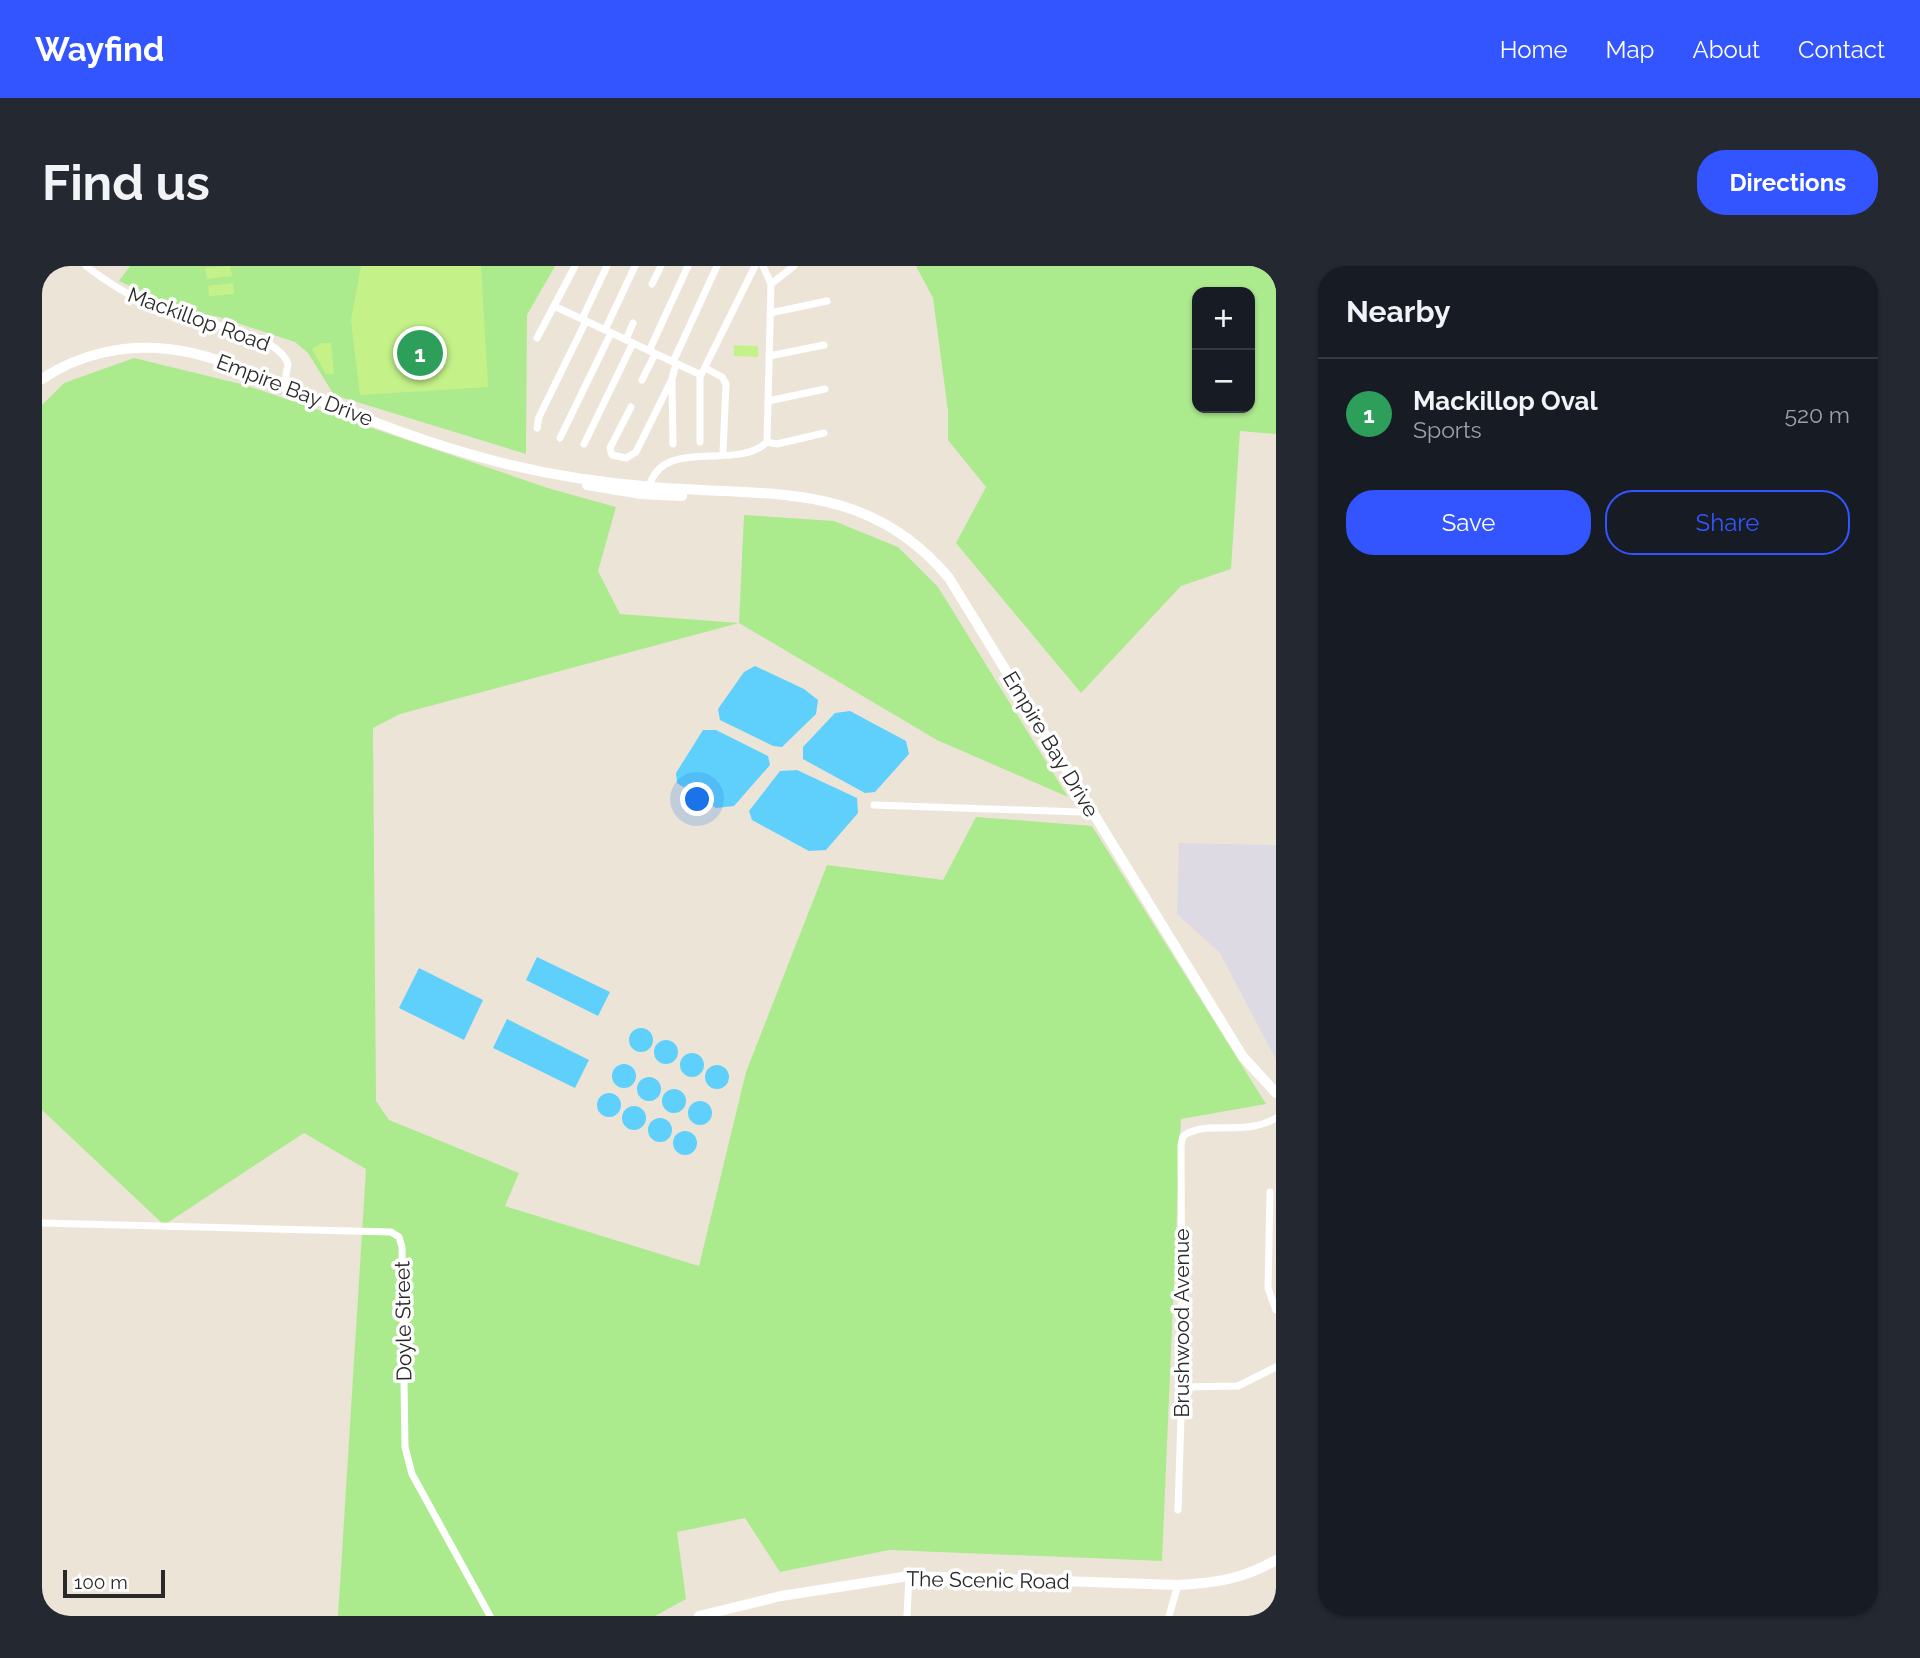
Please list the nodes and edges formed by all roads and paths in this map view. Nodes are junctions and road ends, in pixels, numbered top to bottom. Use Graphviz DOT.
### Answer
graph roads {
  1 [pos="86,266"];
  2 [pos="575,266"];
  3 [pos="607,266"];
  4 [pos="635,266"];
  5 [pos="661,266"];
  6 [pos="688,266"];
  7 [pos="717,266"];
  8 [pos="755,266"];
  9 [pos="763,266"];
  10 [pos="794,266"];
  11 [pos="652,284"];
  12 [pos="771,284"];
  13 [pos="827,301"];
  14 [pos="554,306"];
  15 [pos="770,313"];
  16 [pos="584,320"];
  17 [pos="634,323"];
  18 [pos="608,331"];
  19 [pos="537,338"];
  20 [pos="629,341"];
  21 [pos="824,345"];
  22 [pos="652,352"];
  23 [pos="769,356"];
  24 [pos="675,363"];
  25 [pos="707,369"];
  26 [pos="700,375"];
  27 [pos="42,379"];
  28 [pos="672,379"];
  29 [pos="642,380"];
  30 [pos="284,386"];
  31 [pos="825,388"];
  32 [pos="768,401"];
  33 [pos="631,407"];
  34 [pos="537,428"];
  35 [pos="824,433"];
  36 [pos="560,438"];
  37 [pos="700,442"];
  38 [pos="767,442"];
  39 [pos="584,444"];
  40 [pos="673,444"];
  41 [pos="723,453"];
  42 [pos="548,473"];
  43 [pos="649,487"];
  44 [pos="621,491"];
  45 [pos="754,493"];
  46 [pos="679,496"];
  47 [pos="874,805"];
  48 [pos="1089,807"];
  49 [pos="1276,1093"];
  50 [pos="1276,1118"];
  51 [pos="1270,1192"];
  52 [pos="42,1223"];
  53 [pos="1276,1310"];
  54 [pos="1276,1367"];
  55 [pos="1182,1387"];
  56 [pos="1178,1510"];
  57 [pos="1276,1560"];
  58 [pos="909,1576"];
  59 [pos="1178,1585"];
  60 [pos="490,1616"];
  61 [pos="699,1616"];
  62 [pos="907,1616"];
  63 [pos="1169,1616"];
  1 -- 30 [label="street, Mackillop Road"];
  2 -- 14 [label="street"];
  3 -- 16 [label="street"];
  4 -- 18 [label="street"];
  5 -- 11 [label="street"];
  6 -- 22 [label="street"];
  7 -- 24 [label="street"];
  8 -- 25 [label="street"];
  9 -- 12 [label="street"];
  10 -- 12 [label="street"];
  12 -- 15 [label="street"];
  13 -- 15 [label="street"];
  14 -- 16 [label="street"];
  14 -- 19 [label="street"];
  15 -- 23 [label="street"];
  16 -- 18 [label="street"];
  16 -- 34 [label="street"];
  17 -- 20 [label="street"];
  18 -- 20 [label="street"];
  18 -- 36 [label="street"];
  20 -- 22 [label="street"];
  20 -- 39 [label="street"];
  21 -- 23 [label="street"];
  22 -- 24 [label="street"];
  22 -- 29 [label="street"];
  23 -- 32 [label="street"];
  24 -- 26 [label="street"];
  24 -- 28 [label="street"];
  25 -- 26 [label="street"];
  25 -- 41 [label="street"];
  26 -- 37 [label="street"];
  27 -- 30 [label="main road, Empire Bay Drive"];
  28 -- 33 [label="street"];
  28 -- 40 [label="street"];
  30 -- 42 [label="main road, Empire Bay Drive"];
  31 -- 32 [label="street"];
  32 -- 38 [label="street"];
  35 -- 38 [label="street"];
  38 -- 41 [label="street"];
  41 -- 43 [label="street"];
  42 -- 43 [label="main road, Empire Bay Drive"];
  42 -- 44 [label="main road, Empire Bay Drive"];
  43 -- 44 [label="main road"];
  43 -- 45 [label="main road, Empire Bay Drive"];
  43 -- 46 [label="main road"];
  44 -- 46 [label="main road, Empire Bay Drive"];
  45 -- 46 [label="main road, Empire Bay Drive"];
  45 -- 48 [label="main road, Empire Bay Drive"];
  47 -- 48 [label="street"];
  48 -- 49 [label="main road, Empire Bay Drive"];
  50 -- 55 [label="street, Brushwood Avenue"];
  51 -- 53 [label="street"];
  52 -- 60 [label="street, Doyle Street"];
  54 -- 55 [label="street"];
  55 -- 56 [label="street, Brushwood Avenue"];
  57 -- 59 [label="main road, The Scenic Road"];
  58 -- 59 [label="main road, The Scenic Road"];
  58 -- 61 [label="main road, The Scenic Road"];
  58 -- 62 [label="street"];
  59 -- 63 [label="street"];
}
